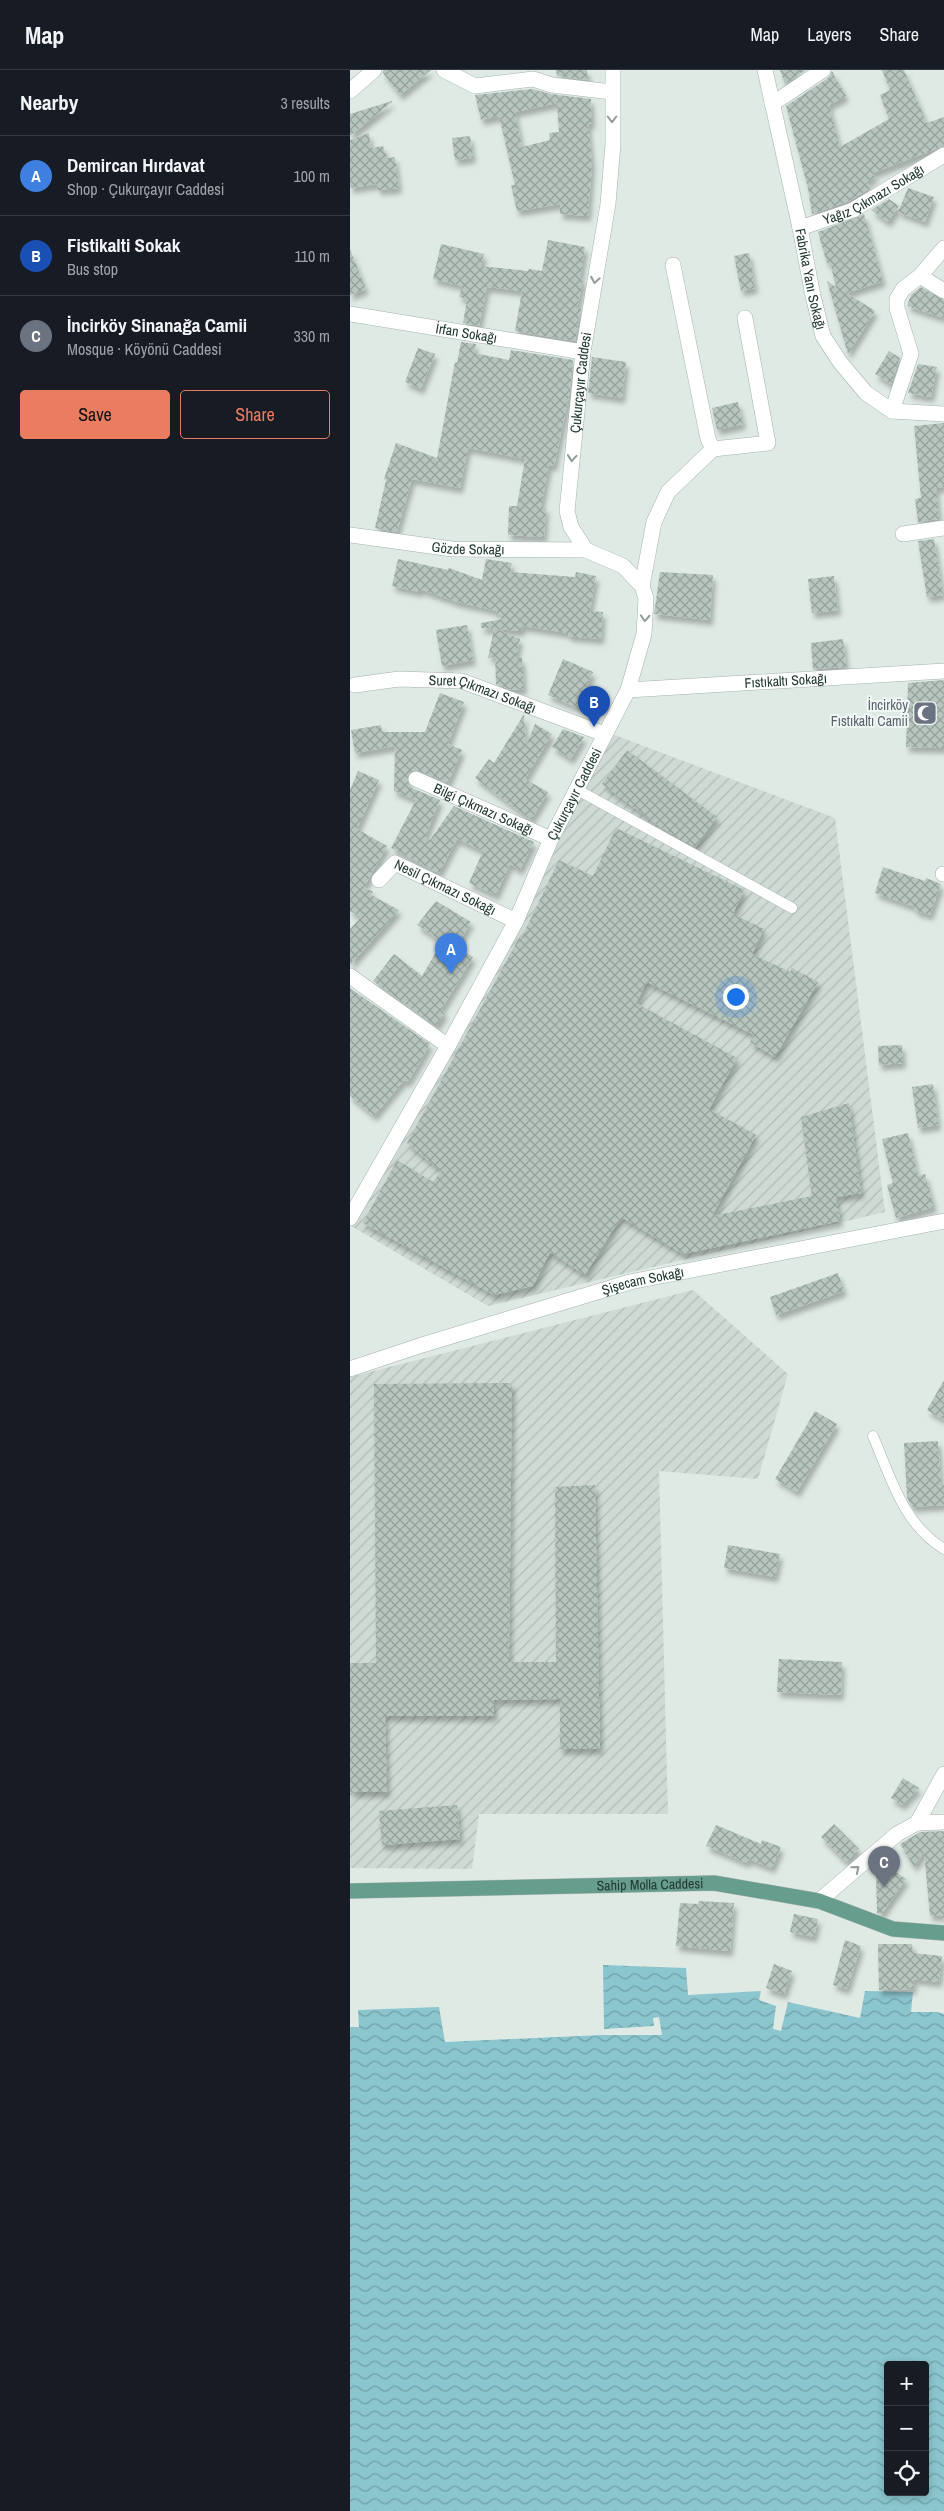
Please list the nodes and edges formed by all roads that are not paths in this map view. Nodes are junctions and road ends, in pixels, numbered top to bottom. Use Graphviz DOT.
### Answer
graph roads {
  1 [pos="374,70"];
  2 [pos="444,70"];
  3 [pos="613,70"];
  4 [pos="765,70"];
  5 [pos="823,70"];
  6 [pos="350,91"];
  7 [pos="612,92"];
  8 [pos="772,104"];
  9 [pos="944,155"];
  10 [pos="800,228"];
  11 [pos="944,248"];
  12 [pos="673,264"];
  13 [pos="920,276"];
  14 [pos="944,290"];
  15 [pos="350,314"];
  16 [pos="745,318"];
  17 [pos="583,352"];
  18 [pos="892,410"];
  19 [pos="944,414"];
  20 [pos="713,449"];
  21 [pos="944,528"];
  22 [pos="903,534"];
  23 [pos="350,535"];
  24 [pos="586,550"];
  25 [pos="642,586"];
  26 [pos="944,671"];
  27 [pos="355,685"];
  28 [pos="628,690"];
  29 [pos="604,734"];
  30 [pos="416,779"];
  31 [pos="576,789"];
  32 [pos="551,839"];
  33 [pos="379,880"];
  34 [pos="792,908"];
  35 [pos="516,921"];
  36 [pos="350,976"];
  37 [pos="448,1046"];
  38 [pos="352,1210"];
  39 [pos="944,1221"];
  40 [pos="350,1369"];
  41 [pos="873,1436"];
  42 [pos="944,1549"];
  43 [pos="944,1774"];
  44 [pos="944,1822"];
  45 [pos="917,1823"];
  46 [pos="350,1891"];
  47 [pos="819,1901"];
  48 [pos="944,1933"];
  1 -- 6 [label="street"];
  2 -- 7 [label="street"];
  3 -- 7 [label="street, Çukurçayır Caddesi"];
  4 -- 8 [label="street, Fabrika Yanı Sokağı"];
  5 -- 8 [label="street"];
  7 -- 17 [label="street, Çukurçayır Caddesi, one-way"];
  8 -- 10 [label="street, Fabrika Yanı Sokağı"];
  9 -- 10 [label="street, Yağız Çıkmazı Sokağı"];
  10 -- 18 [label="street, Fabrika Yanı Sokağı"];
  11 -- 13 [label="street"];
  12 -- 20 [label="street"];
  13 -- 14 [label="street"];
  13 -- 18 [label="street"];
  15 -- 17 [label="street, İrfan Sokağı"];
  16 -- 20 [label="street"];
  17 -- 24 [label="street, Çukurçayır Caddesi, one-way"];
  18 -- 19 [label="street, Fabrika Yanı Sokağı"];
  20 -- 25 [label="street, Çukurçayır Caddesi"];
  21 -- 22 [label="street"];
  23 -- 24 [label="street, Gözde Sokağı"];
  24 -- 25 [label="street"];
  25 -- 28 [label="street, Çukurçayır Caddesi, one-way"];
  26 -- 28 [label="street, Fıstıkaltı Sokağı"];
  27 -- 29 [label="street, Suret Çıkmazı Sokağı"];
  28 -- 29 [label="street, Çukurçayır Caddesi"];
  29 -- 31 [label="street, Çukurçayır Caddesi"];
  30 -- 32 [label="street, Bilgi Çıkmazı Sokağı"];
  31 -- 32 [label="street, Çukurçayır Caddesi"];
  31 -- 34 [label="lane"];
  32 -- 35 [label="street, Çukurçayır Caddesi"];
  33 -- 35 [label="street, Nesil Çıkmazı Sokağı"];
  35 -- 37 [label="street, Çukurçayır Caddesi"];
  36 -- 37 [label="street"];
  37 -- 38 [label="street, Çukurçayır Caddesi"];
  39 -- 40 [label="street, Şişecam Sokağı"];
  41 -- 42 [label="lane"];
  43 -- 45 [label="street"];
  44 -- 45 [label="street"];
  47 -- 45 [label="street, one-way"];
  46 -- 47 [label="main road, Sahip Molla Caddesi"];
  47 -- 48 [label="main road, Sahip Molla Caddesi"];
}
